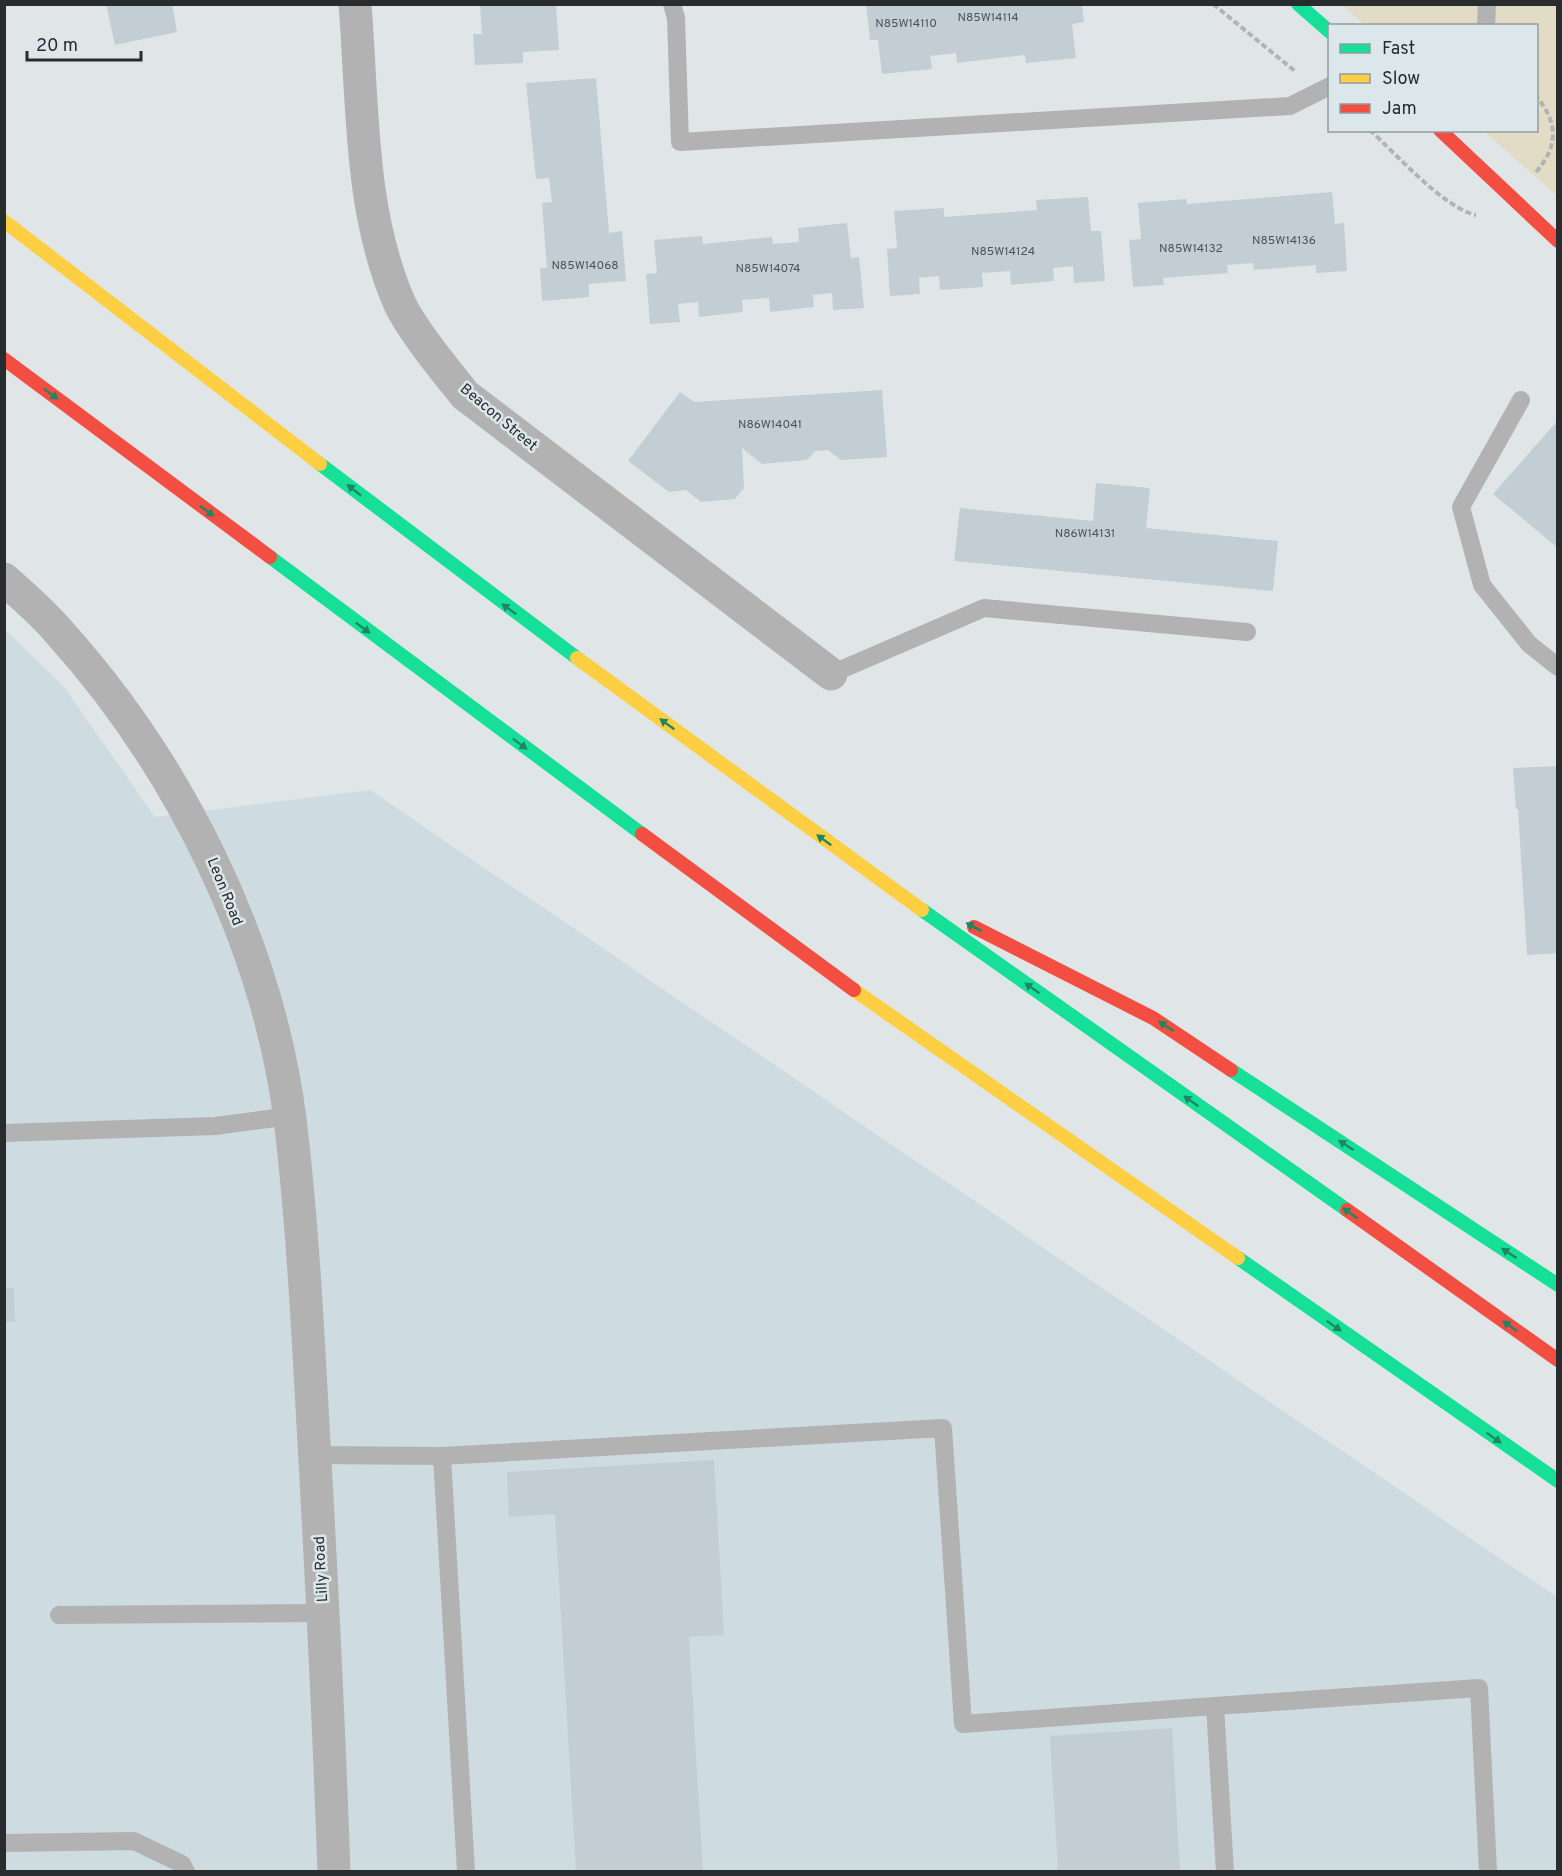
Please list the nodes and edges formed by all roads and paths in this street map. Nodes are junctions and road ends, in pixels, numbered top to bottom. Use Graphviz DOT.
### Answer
graph roads {
  1 [pos="355,4"];
  2 [pos="672,4"];
  3 [pos="1213,4"];
  4 [pos="1298,4"];
  5 [pos="1487,4"];
  6 [pos="1486,24"];
  7 [pos="1328,31"];
  8 [pos="1326,88"];
  9 [pos="1538,99"];
  10 [pos="1372,132"];
  11 [pos="1451,134"];
  12 [pos="1530,180"];
  13 [pos="1486,218"];
  14 [pos="4,221"];
  15 [pos="1557,241"];
  16 [pos="4,359"];
  17 [pos="1521,400"];
  18 [pos="4,579"];
  19 [pos="1246,632"];
  20 [pos="1557,667"];
  21 [pos="831,674"];
  22 [pos="871,874"];
  23 [pos="290,1116"];
  24 [pos="4,1133"];
  25 [pos="304,1267"];
  26 [pos="1557,1285"];
  27 [pos="1557,1359"];
  28 [pos="315,1455"];
  29 [pos="442,1456"];
  30 [pos="1557,1481"];
  31 [pos="324,1613"];
  32 [pos="59,1615"];
  33 [pos="1215,1706"];
  34 [pos="4,1843"];
  35 [pos="186,1872"];
  36 [pos="334,1872"];
  37 [pos="466,1872"];
  38 [pos="1226,1872"];
  39 [pos="1488,1872"];
  1 -- 21 [label="street, Beacon Street"];
  2 -- 8 [label="lane"];
  3 -- 8 [label="path"];
  4 -- 7 [label="main road"];
  5 -- 6 [label="lane"];
  9 -- 12 [label="path"];
  10 -- 13 [label="path"];
  11 -- 15 [label="main road"];
  22 -- 14 [label="main road, one-way"];
  16 -- 30 [label="main road, one-way"];
  17 -- 20 [label="lane"];
  18 -- 23 [label="street, Leon Road"];
  19 -- 21 [label="lane"];
  26 -- 22 [label="main road, one-way"];
  27 -- 22 [label="main road, one-way"];
  23 -- 24 [label="lane"];
  23 -- 25 [label="street, Leon Road"];
  25 -- 28 [label="street, Lilly Road"];
  28 -- 29 [label="lane"];
  28 -- 31 [label="street, Lilly Road"];
  29 -- 33 [label="lane"];
  29 -- 37 [label="lane"];
  31 -- 32 [label="lane"];
  31 -- 36 [label="street, Lilly Road"];
  33 -- 38 [label="lane"];
  33 -- 39 [label="lane"];
  34 -- 35 [label="lane"];
}
